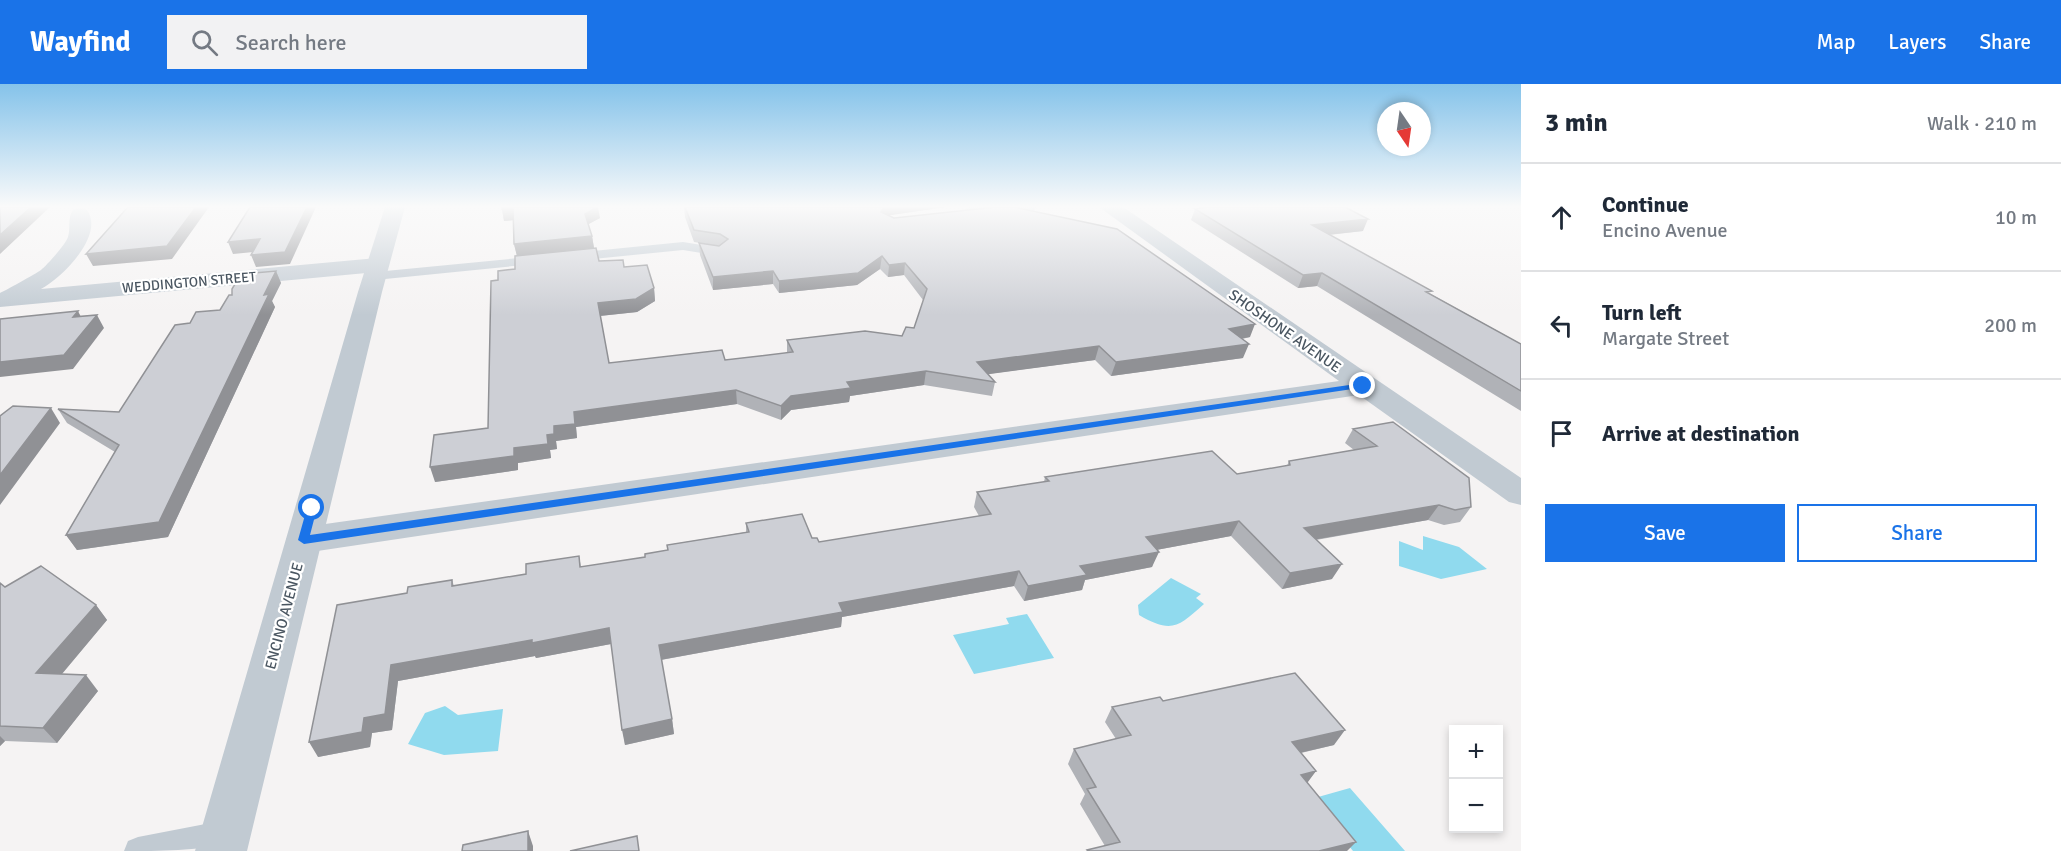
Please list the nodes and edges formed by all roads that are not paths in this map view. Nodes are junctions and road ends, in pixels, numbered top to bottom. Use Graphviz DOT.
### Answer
graph roads {
  1 [pos="76,243"];
  2 [pos="384,243"];
  3 [pos="1160,243"];
  4 [pos="720,252"];
  5 [pos="376,270"];
  6 [pos="47,286"];
  7 [pos="6,299"];
  8 [pos="1363,386"];
  9 [pos="1521,494"];
  10 [pos="304,540"];
  11 [pos="223,842"];
  12 [pos="138,851"];
  1 -- 6 [label="street"];
  2 -- 5 [label="street, ENCINO AVENUE"];
  3 -- 8 [label="street, SHOSHONE AVENUE"];
  4 -- 5 [label="lane, WEDDINGTON STREET"];
  5 -- 6 [label="street, WEDDINGTON STREET"];
  5 -- 10 [label="street, ENCINO AVENUE"];
  6 -- 7 [label="street"];
  8 -- 9 [label="street, SHOSHONE AVENUE"];
  8 -- 10 [label="street"];
  10 -- 11 [label="street, ENCINO AVENUE"];
  11 -- 12 [label="lane"];
}
